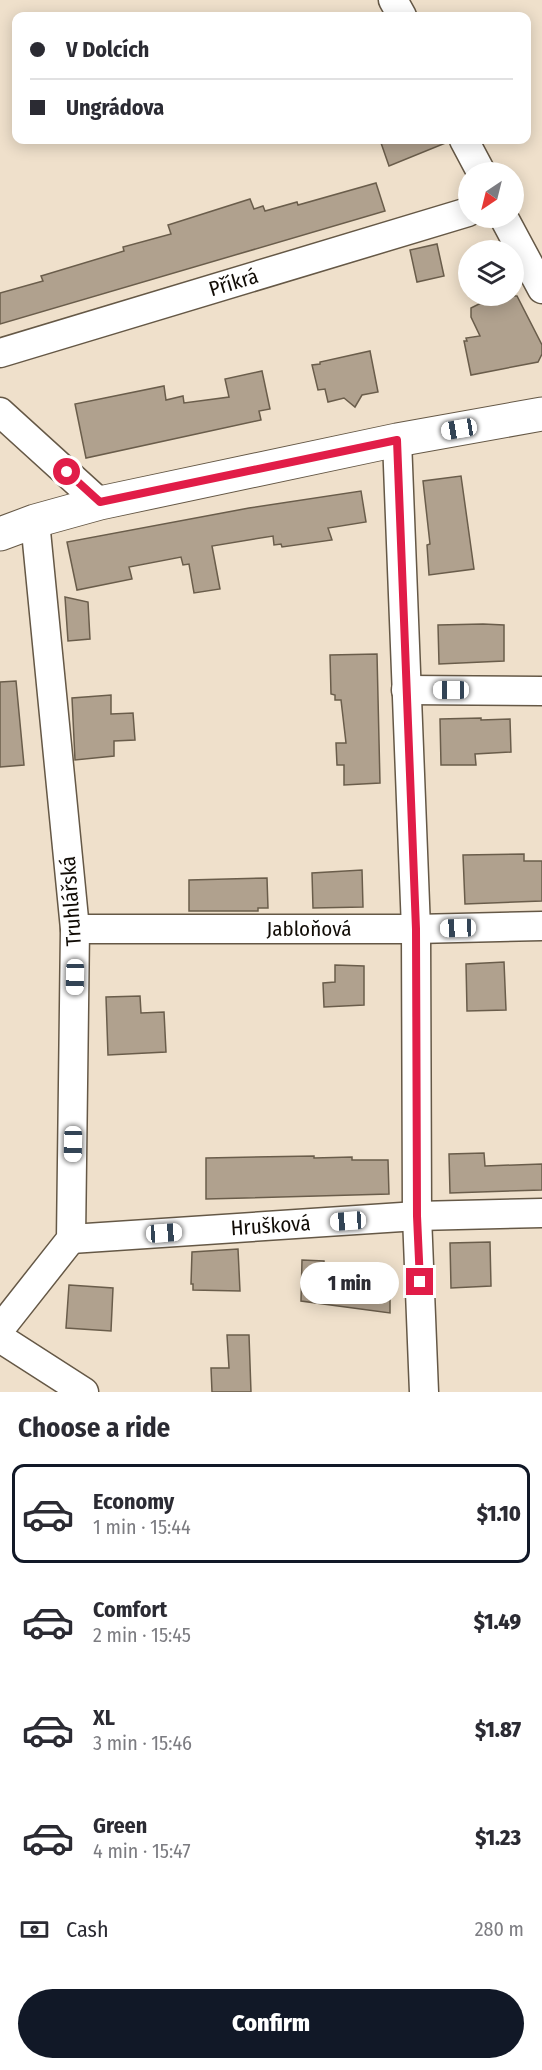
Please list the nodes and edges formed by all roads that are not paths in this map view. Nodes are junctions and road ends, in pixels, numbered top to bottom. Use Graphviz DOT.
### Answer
graph roads {
  1 [pos="466,144"];
  2 [pos="476,162"];
  3 [pos="458,215"];
  4 [pos="509,228"];
  5 [pos="542,290"];
  6 [pos="0,353"];
  7 [pos="0,412"];
  8 [pos="542,414"];
  9 [pos="397,440"];
  10 [pos="100,502"];
  11 [pos="35,521"];
  12 [pos="0,534"];
  13 [pos="406,690"];
  14 [pos="542,691"];
  15 [pos="542,926"];
  16 [pos="75,929"];
  17 [pos="416,929"];
  18 [pos="542,1213"];
  19 [pos="417,1216"];
  20 [pos="71,1239"];
  21 [pos="0,1329"];
  22 [pos="0,1338"];
  23 [pos="84,1392"];
  24 [pos="424,1392"];
  1 -- 2 [label="street"];
  3 -- 6 [label="street, Příkrá"];
  4 -- 5 [label="street"];
  7 -- 10 [label="street"];
  8 -- 9 [label="street"];
  9 -- 10 [label="street"];
  9 -- 13 [label="street"];
  10 -- 11 [label="street"];
  11 -- 12 [label="street"];
  11 -- 16 [label="street, Truhlářská"];
  13 -- 14 [label="street"];
  13 -- 17 [label="street"];
  15 -- 17 [label="street, Jabloňová"];
  16 -- 17 [label="street, Jabloňová"];
  16 -- 20 [label="street, Truhlářská"];
  17 -- 19 [label="street"];
  18 -- 19 [label="street, Hrušková"];
  19 -- 20 [label="street, Hrušková"];
  19 -- 24 [label="street"];
  20 -- 21 [label="street"];
  22 -- 23 [label="street"];
}
